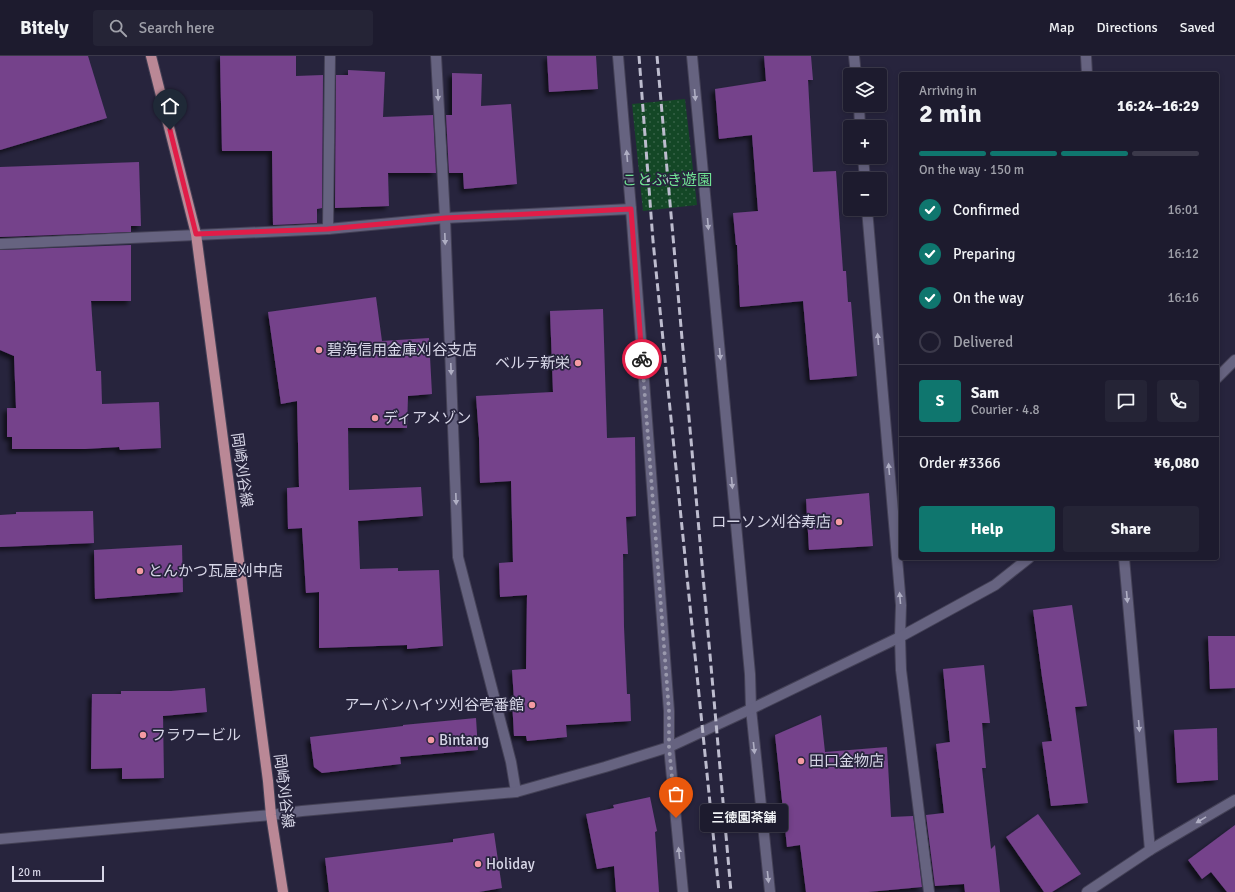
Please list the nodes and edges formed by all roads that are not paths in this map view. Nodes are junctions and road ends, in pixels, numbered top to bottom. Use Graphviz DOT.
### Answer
graph roads {
  1 [pos="151,56"];
  2 [pos="330,56"];
  3 [pos="436,56"];
  4 [pos="618,56"];
  5 [pos="692,56"];
  6 [pos="854,56"];
  7 [pos="1086,56"];
  8 [pos="855,68"];
  9 [pos="1087,72"];
  10 [pos="631,209"];
  11 [pos="868,216"];
  12 [pos="445,218"];
  13 [pos="328,229"];
  14 [pos="196,234"];
  15 [pos="0,244"];
  16 [pos="1235,360"];
  17 [pos="1219,376"];
  18 [pos="1026,560"];
  19 [pos="1124,560"];
  20 [pos="900,637"];
  21 [pos="751,709"];
  22 [pos="669,747"];
  23 [pos="516,792"];
  24 [pos="1235,800"];
  25 [pos="271,815"];
  26 [pos="0,839"];
  27 [pos="1150,850"];
  28 [pos="282,892"];
  29 [pos="683,892"];
  30 [pos="770,892"];
  31 [pos="929,892"];
  32 [pos="1087,892"];
  1 -- 14 [label="main road, 岡崎刈谷線"];
  2 -- 13 [label="street"];
  3 -- 12 [label="street, one-way"];
  10 -- 4 [label="street, one-way"];
  5 -- 21 [label="street, one-way"];
  6 -- 8 [label="street"];
  7 -- 9 [label="street"];
  10 -- 12 [label="street"];
  10 -- 22 [label="street"];
  20 -- 11 [label="street, one-way"];
  12 -- 13 [label="street"];
  12 -- 23 [label="street, one-way"];
  13 -- 14 [label="street"];
  14 -- 15 [label="street"];
  14 -- 25 [label="main road, 岡崎刈谷線"];
  16 -- 17 [label="street"];
  18 -- 20 [label="street"];
  19 -- 27 [label="street, one-way"];
  20 -- 21 [label="street"];
  20 -- 31 [label="street"];
  21 -- 22 [label="street"];
  21 -- 30 [label="street, one-way"];
  22 -- 23 [label="street"];
  29 -- 22 [label="street, one-way"];
  23 -- 25 [label="street"];
  24 -- 27 [label="street, one-way"];
  25 -- 26 [label="street"];
  25 -- 28 [label="main road, 岡崎刈谷線"];
  27 -- 32 [label="street"];
}
